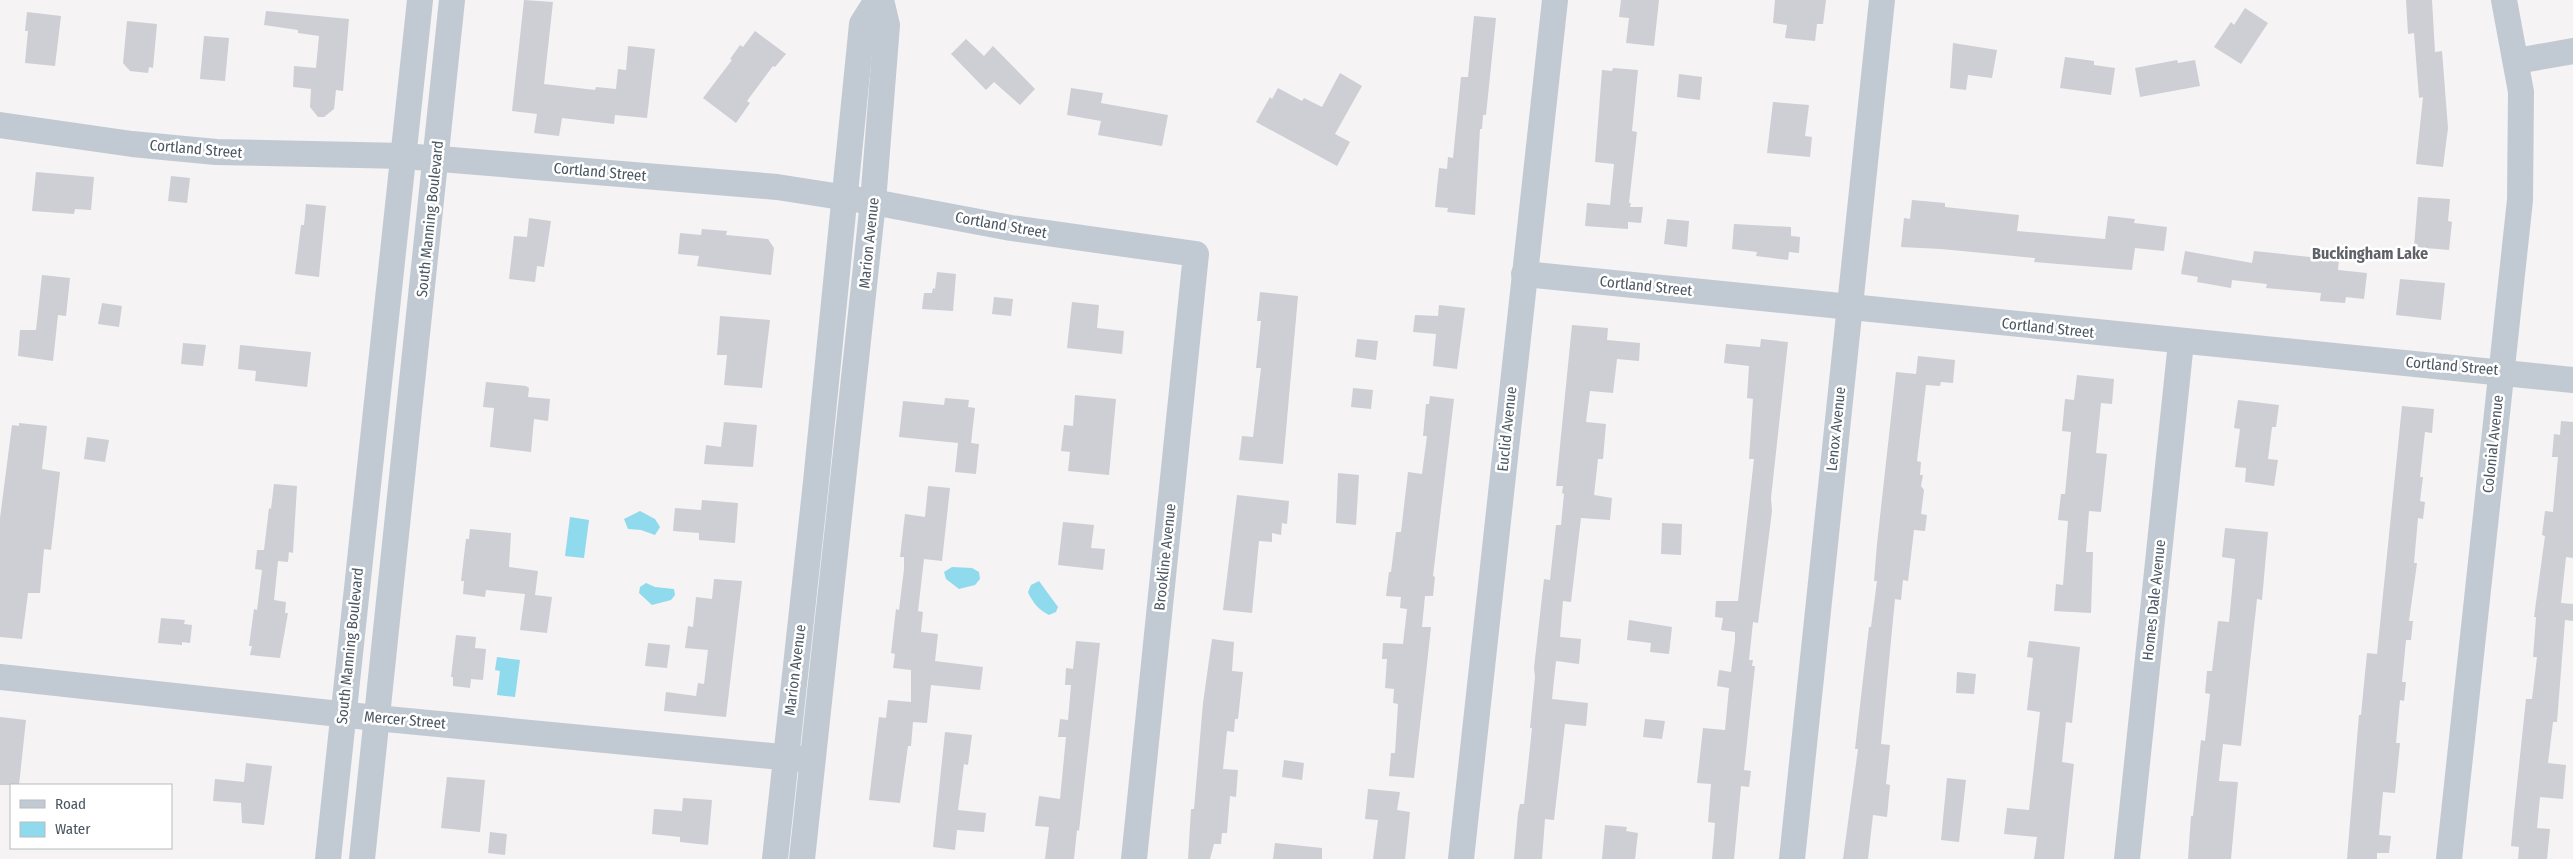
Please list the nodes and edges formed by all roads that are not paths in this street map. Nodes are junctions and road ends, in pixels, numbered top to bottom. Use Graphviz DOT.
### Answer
graph roads {
  1 [pos="420,0"];
  2 [pos="452,0"];
  3 [pos="879,0"];
  4 [pos="1555,0"];
  5 [pos="1882,0"];
  6 [pos="2504,0"];
  7 [pos="2573,51"];
  8 [pos="2517,61"];
  9 [pos="0,125"];
  10 [pos="404,156"];
  11 [pos="436,159"];
  12 [pos="846,198"];
  13 [pos="873,202"];
  14 [pos="1196,254"];
  15 [pos="1524,274"];
  16 [pos="1848,307"];
  17 [pos="2181,342"];
  18 [pos="2500,371"];
  19 [pos="2573,380"];
  20 [pos="373,434"];
  21 [pos="406,437"];
  22 [pos="816,482"];
  23 [pos="844,487"];
  24 [pos="0,677"];
  25 [pos="343,714"];
  26 [pos="376,718"];
  27 [pos="785,758"];
  28 [pos="811,760"];
  29 [pos="328,859"];
  30 [pos="362,859"];
  31 [pos="775,859"];
  32 [pos="802,859"];
  33 [pos="1134,859"];
  34 [pos="1462,859"];
  35 [pos="1792,859"];
  36 [pos="2127,859"];
  37 [pos="2449,859"];
  1 -- 10 [label="street, South Manning Boulevard"];
  2 -- 11 [label="street, South Manning Boulevard"];
  3 -- 12 [label="street, Marion Avenue"];
  3 -- 13 [label="street, Marion Avenue"];
  4 -- 15 [label="street, Euclid Avenue"];
  5 -- 16 [label="street, Lenox Avenue"];
  6 -- 8 [label="street, Colonial Avenue"];
  7 -- 8 [label="street"];
  8 -- 18 [label="street, Colonial Avenue"];
  9 -- 10 [label="street, Cortland Street"];
  10 -- 11 [label="street, Cortland Street"];
  10 -- 20 [label="street, South Manning Boulevard"];
  11 -- 12 [label="street, Cortland Street"];
  11 -- 21 [label="street, South Manning Boulevard"];
  12 -- 13 [label="street, Cortland Street"];
  12 -- 22 [label="street, Marion Avenue"];
  13 -- 14 [label="street, Cortland Street"];
  13 -- 23 [label="street, Marion Avenue"];
  14 -- 33 [label="street, Brookline Avenue"];
  15 -- 16 [label="street, Cortland Street"];
  15 -- 34 [label="street, Euclid Avenue"];
  16 -- 17 [label="street, Cortland Street"];
  16 -- 35 [label="street, Lenox Avenue"];
  17 -- 18 [label="street, Cortland Street"];
  17 -- 36 [label="street, Homes Dale Avenue"];
  18 -- 19 [label="street, Cortland Street"];
  18 -- 37 [label="street, Colonial Avenue"];
  20 -- 21 [label="street"];
  20 -- 25 [label="street, South Manning Boulevard"];
  21 -- 26 [label="street, South Manning Boulevard"];
  22 -- 23 [label="street"];
  22 -- 27 [label="street, Marion Avenue"];
  23 -- 28 [label="street, Marion Avenue"];
  24 -- 25 [label="street, Mercer Street"];
  25 -- 26 [label="street, Mercer Street"];
  25 -- 29 [label="street, South Manning Boulevard"];
  26 -- 27 [label="street, Mercer Street"];
  26 -- 30 [label="street, South Manning Boulevard"];
  27 -- 28 [label="street, Mercer Street"];
  27 -- 31 [label="street, Marion Avenue"];
  28 -- 32 [label="street, Marion Avenue"];
}
